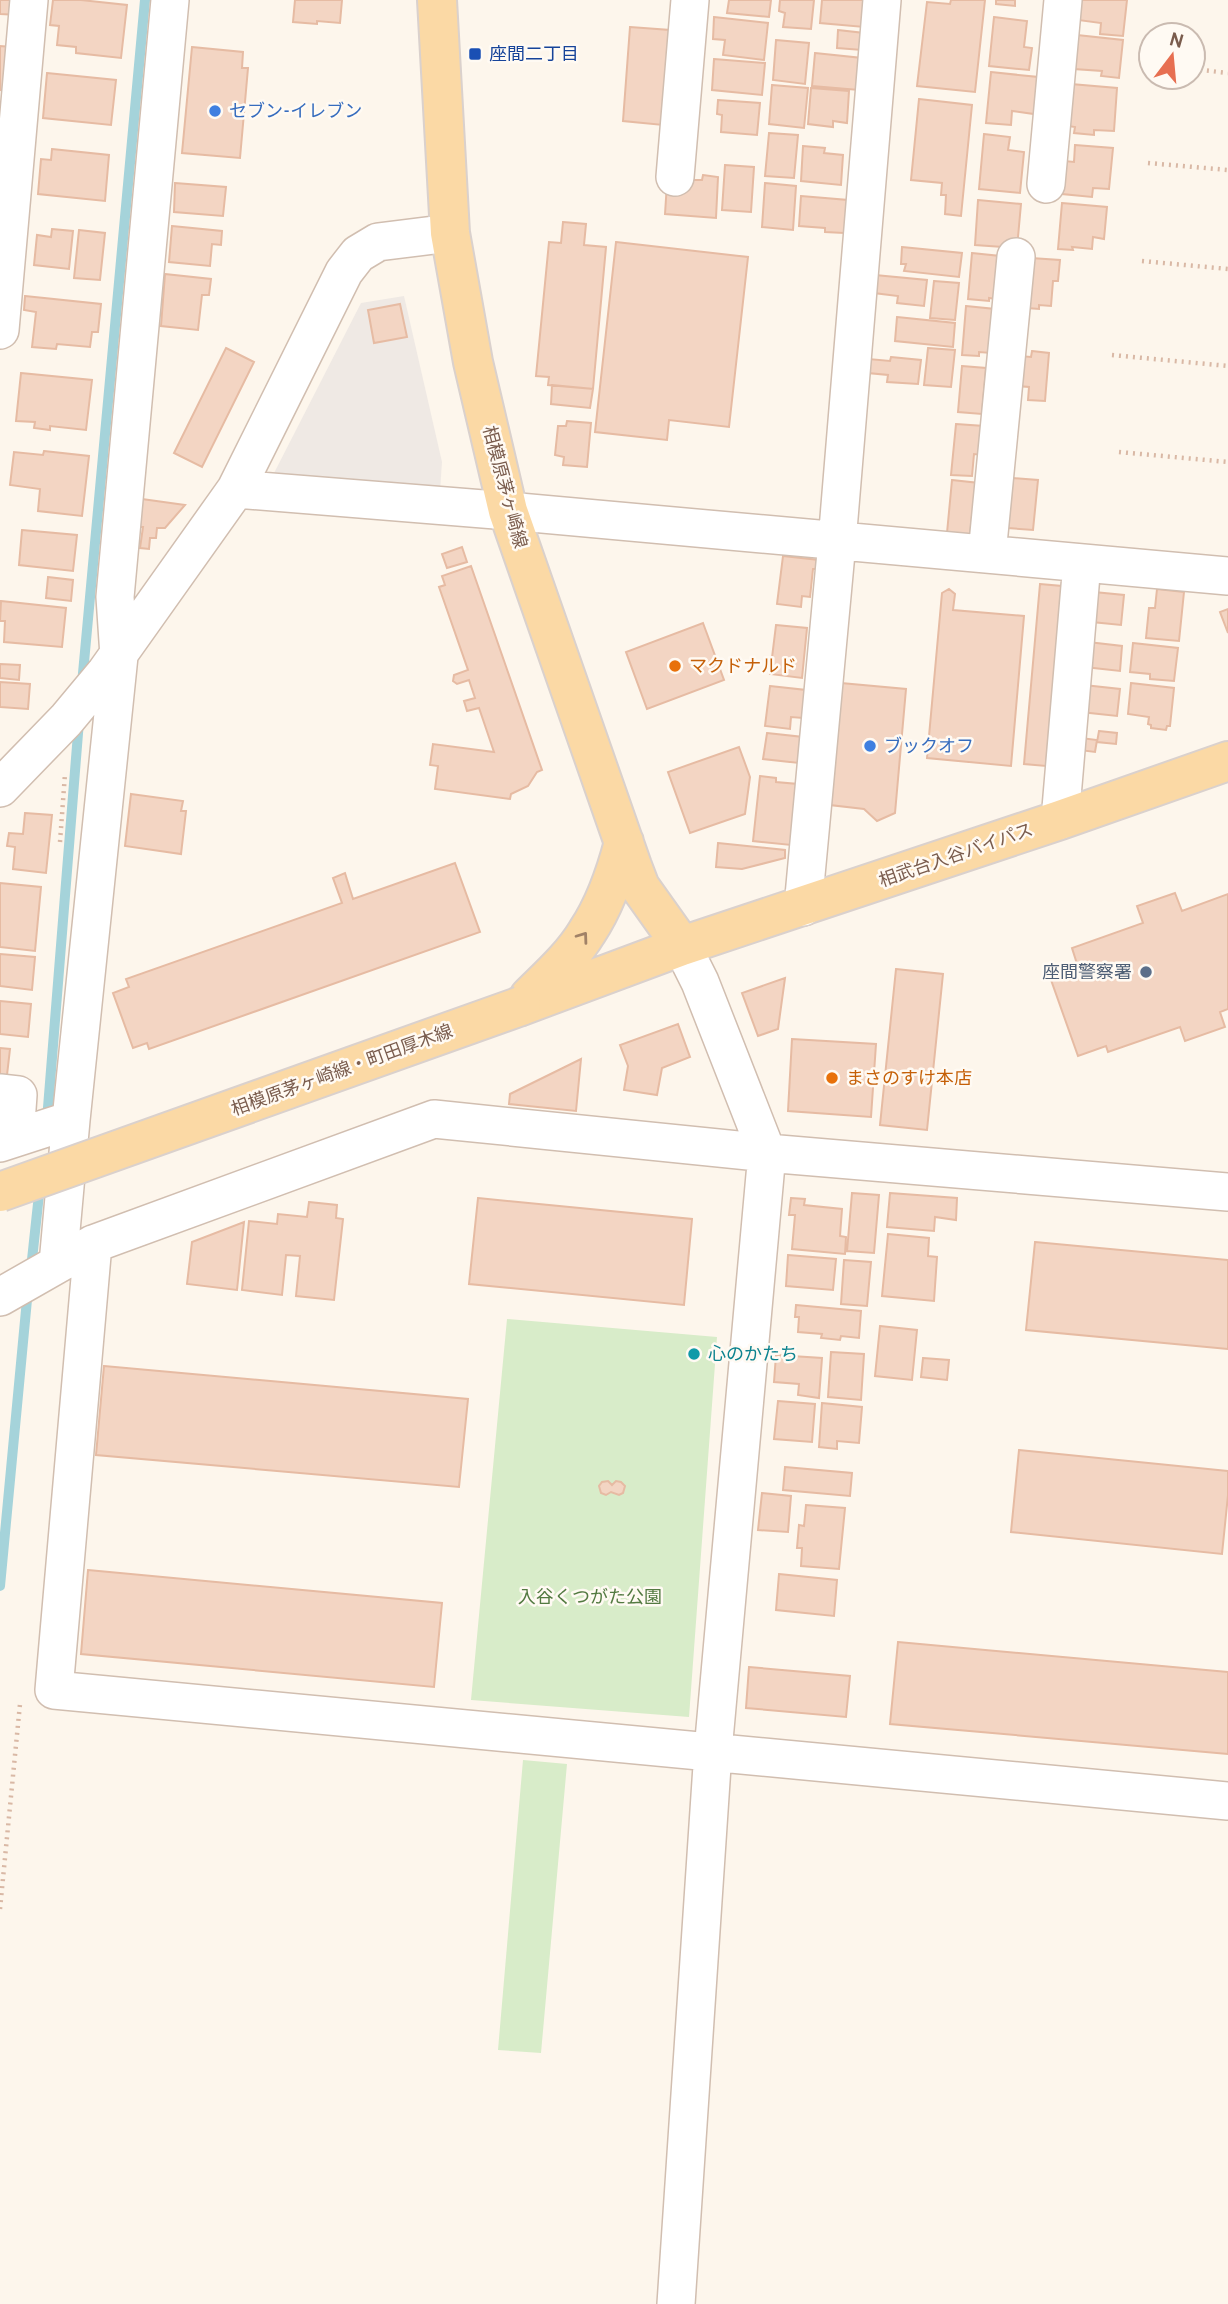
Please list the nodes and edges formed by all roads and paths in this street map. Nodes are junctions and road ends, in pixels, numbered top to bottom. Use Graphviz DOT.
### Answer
graph roads {
  1 [pos="29,0"];
  2 [pos="170,0"];
  3 [pos="437,0"];
  4 [pos="690,0"];
  5 [pos="882,0"];
  6 [pos="1063,0"];
  7 [pos="1207,71"];
  8 [pos="1228,73"];
  9 [pos="1148,163"];
  10 [pos="1228,170"];
  11 [pos="675,177"];
  12 [pos="1046,184"];
  13 [pos="450,233"];
  14 [pos="1016,257"];
  15 [pos="1142,261"];
  16 [pos="1228,269"];
  17 [pos="0,330"];
  18 [pos="1112,355"];
  19 [pos="1228,366"];
  20 [pos="1119,452"];
  21 [pos="1228,462"];
  22 [pos="236,489"];
  23 [pos="508,511"];
  24 [pos="837,542"];
  25 [pos="987,554"];
  26 [pos="1082,563"];
  27 [pos="1228,576"];
  28 [pos="113,664"];
  29 [pos="1228,761"];
  30 [pos="2,784"];
  31 [pos="1060,820"];
  32 [pos="624,842"];
  33 [pos="803,907"];
  34 [pos="682,946"];
  35 [pos="521,1006"];
  36 [pos="0,1093"];
  37 [pos="38,1131"];
  38 [pos="768,1153"];
  39 [pos="0,1192"];
  40 [pos="1228,1192"];
  41 [pos="93,1244"];
  42 [pos="49,1270"];
  43 [pos="3,1296"];
  44 [pos="20,1701"];
  45 [pos="713,1751"];
  46 [pos="1228,1801"];
  47 [pos="0,1909"];
  48 [pos="676,2304"];
  1 -- 17 [label="street"];
  2 -- 28 [label="street"];
  3 -- 13 [label="main road, 相模原茅ヶ崎線"];
  4 -- 11 [label="street"];
  5 -- 24 [label="street"];
  6 -- 12 [label="street"];
  7 -- 8 [label="path"];
  9 -- 10 [label="path"];
  13 -- 22 [label="street"];
  13 -- 23 [label="main road, 相模原茅ヶ崎線"];
  14 -- 25 [label="street"];
  15 -- 16 [label="path"];
  18 -- 19 [label="path"];
  20 -- 21 [label="path"];
  22 -- 23 [label="street"];
  22 -- 28 [label="street"];
  23 -- 24 [label="street"];
  23 -- 32 [label="main road, 相模原茅ヶ崎線"];
  24 -- 25 [label="street"];
  24 -- 33 [label="street"];
  25 -- 26 [label="street"];
  26 -- 27 [label="street"];
  26 -- 31 [label="street"];
  28 -- 30 [label="street"];
  28 -- 37 [label="street"];
  29 -- 31 [label="main road, 相武台入谷バイパス"];
  31 -- 33 [label="main road, 相武台入谷バイパス"];
  32 -- 34 [label="main road, 相模原茅ヶ崎線"];
  35 -- 32 [label="main road, one-way"];
  33 -- 34 [label="main road, 相武台入谷バイパス"];
  34 -- 35 [label="main road, 相模原茅ヶ崎線・町田厚木線"];
  34 -- 38 [label="street"];
  35 -- 39 [label="main road, 相模原茅ヶ崎線・町田厚木線, bridge"];
  36 -- 37 [label="street"];
  37 -- 42 [label="street"];
  38 -- 40 [label="street"];
  38 -- 41 [label="street"];
  38 -- 45 [label="street"];
  41 -- 42 [label="street"];
  41 -- 45 [label="street"];
  42 -- 43 [label="street"];
  44 -- 47 [label="path"];
  45 -- 46 [label="street"];
  45 -- 48 [label="street"];
}
